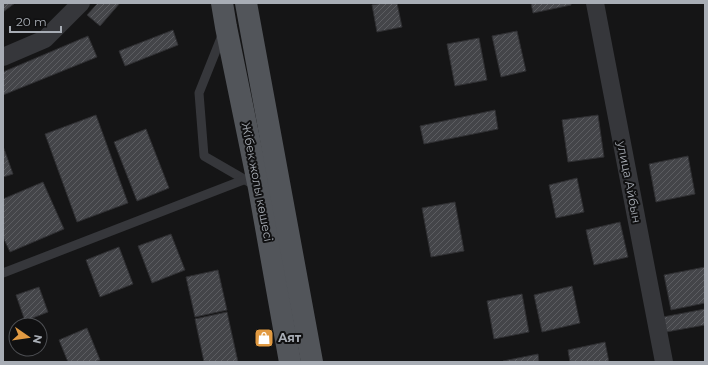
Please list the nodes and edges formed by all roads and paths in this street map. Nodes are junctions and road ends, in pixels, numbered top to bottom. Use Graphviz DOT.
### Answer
graph roads {
  1 [pos="81,3"];
  2 [pos="222,3"];
  3 [pos="595,3"];
  4 [pos="249,4"];
  5 [pos="226,27"];
  6 [pos="3,57"];
  7 [pos="252,183"];
  8 [pos="3,273"];
  9 [pos="290,362"];
  10 [pos="312,362"];
  11 [pos="664,362"];
  1 -- 6 [label="street"];
  2 -- 5 [label="main road, Жібек жолы көшесі"];
  3 -- 11 [label="street, улица Айбын"];
  4 -- 10 [label="main road, Жібек жолы көшесі"];
  5 -- 7 [label="main road, Жібек жолы көшесі"];
  5 -- 7 [label="lane"];
  7 -- 8 [label="lane"];
  7 -- 9 [label="main road, Жібек жолы көшесі"];
}
